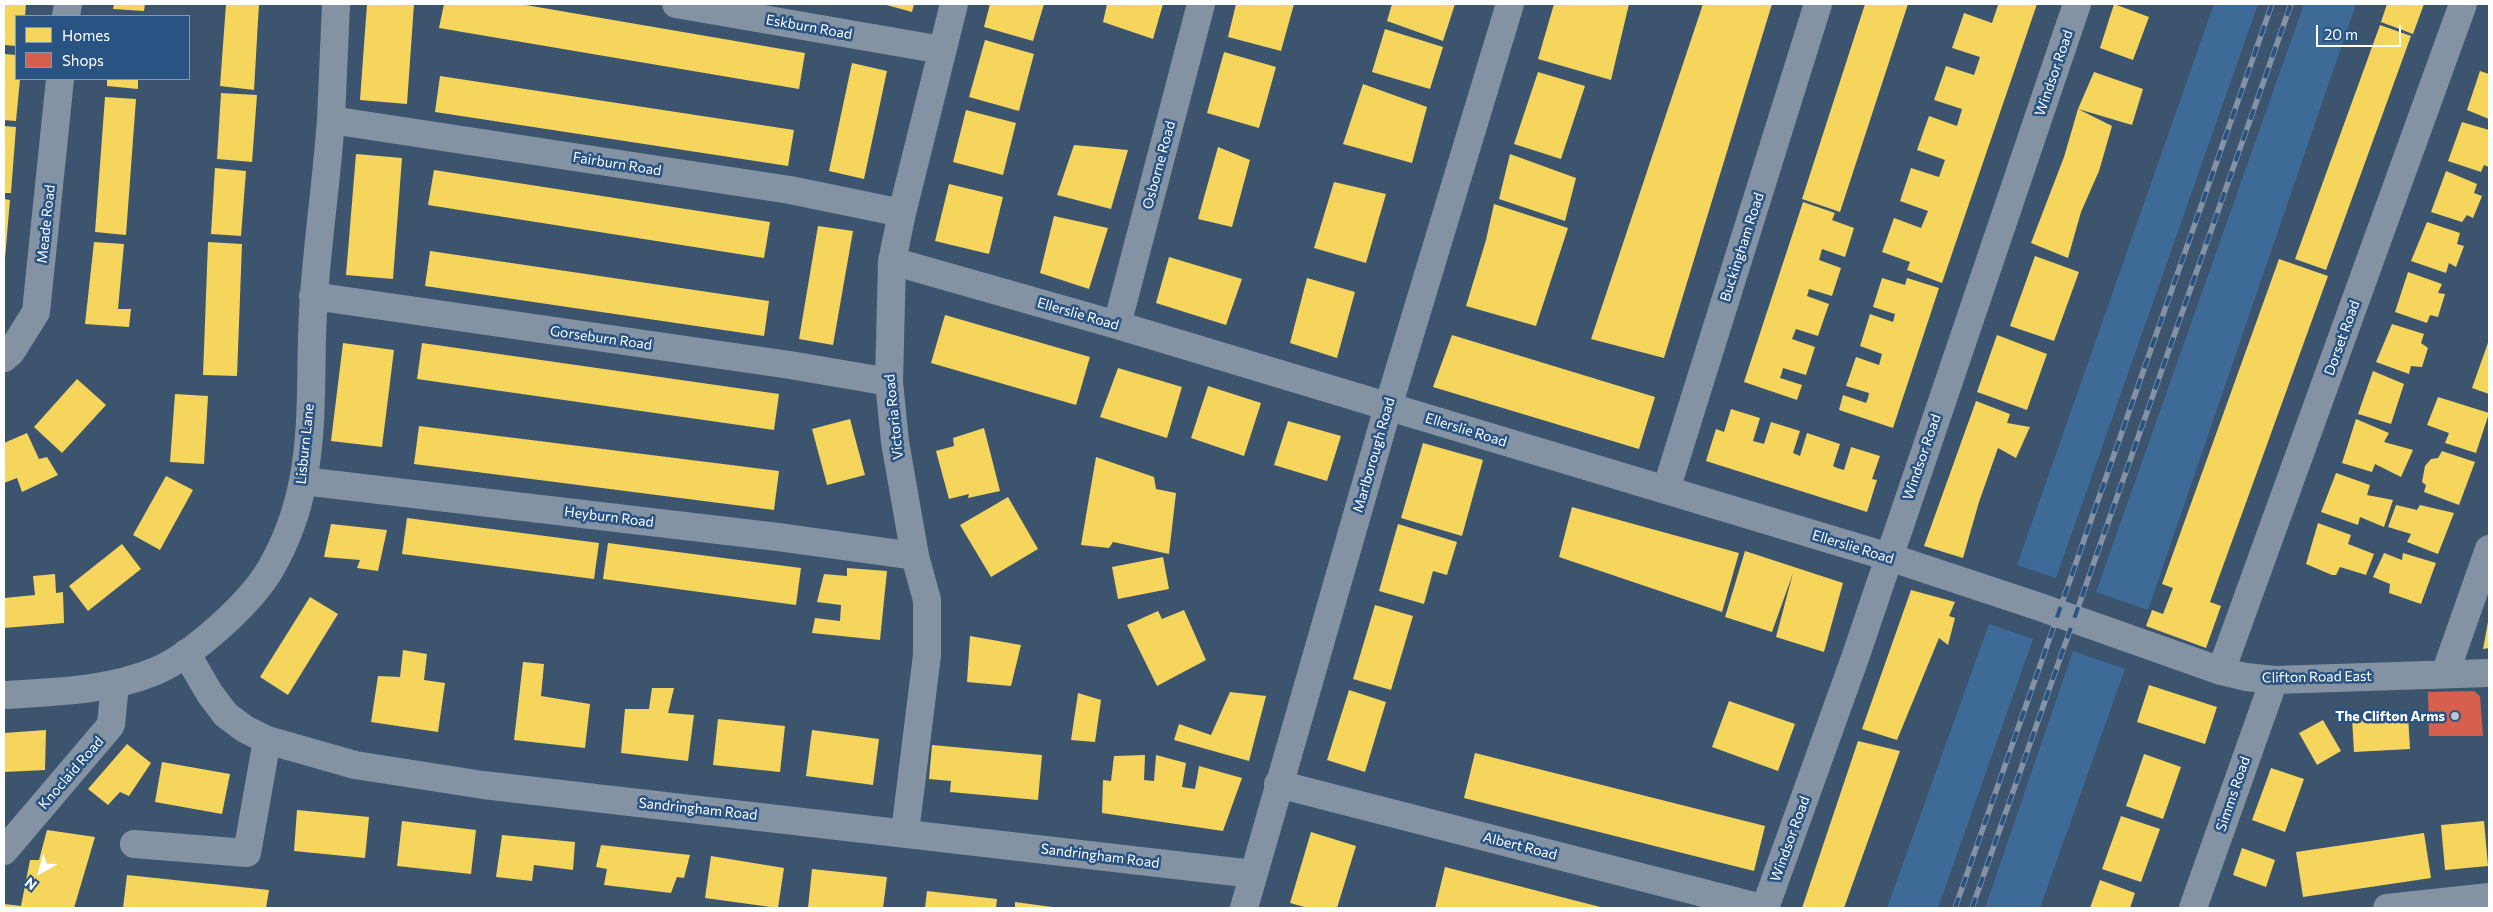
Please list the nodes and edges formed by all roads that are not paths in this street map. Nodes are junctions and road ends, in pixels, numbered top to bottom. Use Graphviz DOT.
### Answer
graph roads {
  1 [pos="336,4"];
  2 [pos="676,4"];
  3 [pos="954,4"];
  4 [pos="1201,4"];
  5 [pos="1510,4"];
  6 [pos="1818,4"];
  7 [pos="2077,4"];
  8 [pos="2463,4"];
  9 [pos="942,50"];
  10 [pos="60,80"];
  11 [pos="331,120"];
  12 [pos="902,212"];
  13 [pos="892,261"];
  14 [pos="314,296"];
  15 [pos="1116,325"];
  16 [pos="4,358"];
  17 [pos="889,382"];
  18 [pos="1388,407"];
  19 [pos="303,480"];
  20 [pos="1666,490"];
  21 [pos="2489,549"];
  22 [pos="915,556"];
  23 [pos="1888,557"];
  24 [pos="2037,606"];
  25 [pos="186,653"];
  26 [pos="2220,671"];
  27 [pos="2489,673"];
  28 [pos="2445,674"];
  29 [pos="2274,680"];
  30 [pos="115,684"];
  31 [pos="4,695"];
  32 [pos="267,740"];
  33 [pos="1278,784"];
  34 [pos="905,832"];
  35 [pos="134,844"];
  36 [pos="4,851"];
  37 [pos="1253,874"];
  38 [pos="2489,897"];
  39 [pos="2197,907"];
  40 [pos="1244,908"];
  41 [pos="1763,908"];
  42 [pos="2387,908"];
  1 -- 11 [label="street, Lisburn Lane"];
  2 -- 9 [label="street, Eskburn Road"];
  3 -- 9 [label="street, Victoria Road"];
  4 -- 15 [label="street, Osborne Road"];
  5 -- 18 [label="street, Marlborough Road"];
  6 -- 20 [label="street, Buckingham Road"];
  7 -- 23 [label="street, Windsor Road"];
  8 -- 26 [label="street, Dorset Road"];
  9 -- 12 [label="street, Victoria Road"];
  10 -- 16 [label="street, Meade Road"];
  11 -- 12 [label="street, Fairburn Road"];
  11 -- 14 [label="street, Lisburn Lane"];
  12 -- 13 [label="street, Victoria Road"];
  13 -- 15 [label="street, Ellerslie Road"];
  13 -- 17 [label="street, Victoria Road"];
  14 -- 17 [label="street, Gorseburn Road"];
  14 -- 19 [label="street, Lisburn Lane"];
  15 -- 18 [label="street, Ellerslie Road"];
  17 -- 22 [label="street, Victoria Road"];
  18 -- 20 [label="street, Ellerslie Road"];
  18 -- 33 [label="street, Marlborough Road"];
  19 -- 22 [label="street, Heyburn Road"];
  19 -- 25 [label="street, Lisburn Lane"];
  20 -- 23 [label="street, Ellerslie Road"];
  21 -- 28 [label="street"];
  22 -- 34 [label="street, Victoria Road"];
  23 -- 24 [label="street, Ellerslie Road"];
  23 -- 41 [label="street, Windsor Road"];
  24 -- 26 [label="street, Clifton Road East"];
  25 -- 30 [label="street, Lisburn Lane"];
  25 -- 32 [label="street, Sandringham Road"];
  26 -- 29 [label="street, Clifton Road East"];
  27 -- 28 [label="street, Clifton Road East"];
  28 -- 29 [label="street, Clifton Road East"];
  29 -- 39 [label="street, Simms Road"];
  30 -- 31 [label="street, Lisburn Lane"];
  30 -- 36 [label="street, Knoclaid Road"];
  32 -- 34 [label="street, Sandringham Road"];
  32 -- 35 [label="street"];
  33 -- 37 [label="street, Marlborough Road"];
  33 -- 41 [label="street, Albert Road"];
  34 -- 37 [label="street, Sandringham Road"];
  37 -- 40 [label="street, Marlborough Road"];
  38 -- 42 [label="street"];
}
